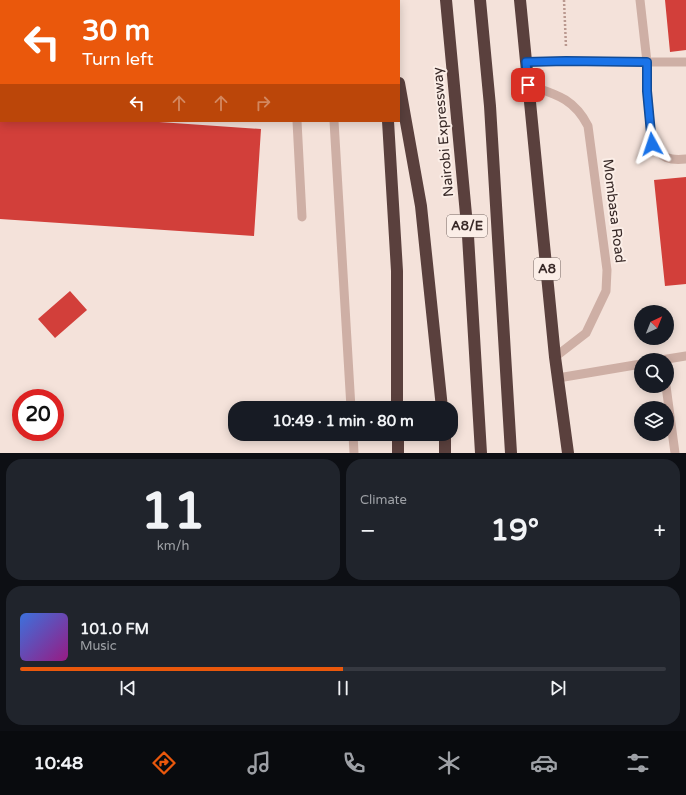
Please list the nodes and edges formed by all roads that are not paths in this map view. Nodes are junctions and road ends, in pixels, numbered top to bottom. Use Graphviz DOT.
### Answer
graph roads {
  1 [pos="446,0"];
  2 [pos="480,0"];
  3 [pos="520,0"];
  4 [pos="640,0"];
  5 [pos="526,62"];
  6 [pos="647,62"];
  7 [pos="686,62"];
  8 [pos="528,85"];
  9 [pos="400,89"];
  10 [pos="297,122"];
  11 [pos="334,122"];
  12 [pos="388,122"];
  13 [pos="686,159"];
  14 [pos="302,217"];
  15 [pos="686,356"];
  16 [pos="555,357"];
  17 [pos="674,358"];
  18 [pos="634,365"];
  19 [pos="558,378"];
  20 [pos="667,393"];
  21 [pos="351,401"];
  22 [pos="397,401"];
  23 [pos="441,401"];
  24 [pos="353,441"];
  25 [pos="398,441"];
  26 [pos="445,441"];
  27 [pos="354,453"];
  28 [pos="398,453"];
  29 [pos="445,453"];
  30 [pos="481,453"];
  31 [pos="511,453"];
  32 [pos="568,453"];
  33 [pos="675,453"];
  1 -- 30 [label="highway, Nairobi Expressway / A8/E"];
  2 -- 31 [label="highway, A8/E"];
  3 -- 5 [label="highway, A8"];
  4 -- 6 [label="lane"];
  5 -- 6 [label="lane"];
  5 -- 8 [label="highway, A8"];
  6 -- 7 [label="lane"];
  6 -- 13 [label="lane"];
  8 -- 16 [label="highway, A8"];
  8 -- 16 [label="lane, Mombasa Road"];
  9 -- 23 [label="highway"];
  10 -- 14 [label="lane"];
  11 -- 21 [label="lane"];
  12 -- 22 [label="highway"];
  15 -- 17 [label="lane"];
  16 -- 19 [label="highway, A8"];
  18 -- 19 [label="lane"];
  19 -- 32 [label="highway, A8"];
  20 -- 33 [label="lane"];
  24 -- 27 [label="lane"];
  25 -- 28 [label="highway"];
  26 -- 29 [label="highway"];
}
